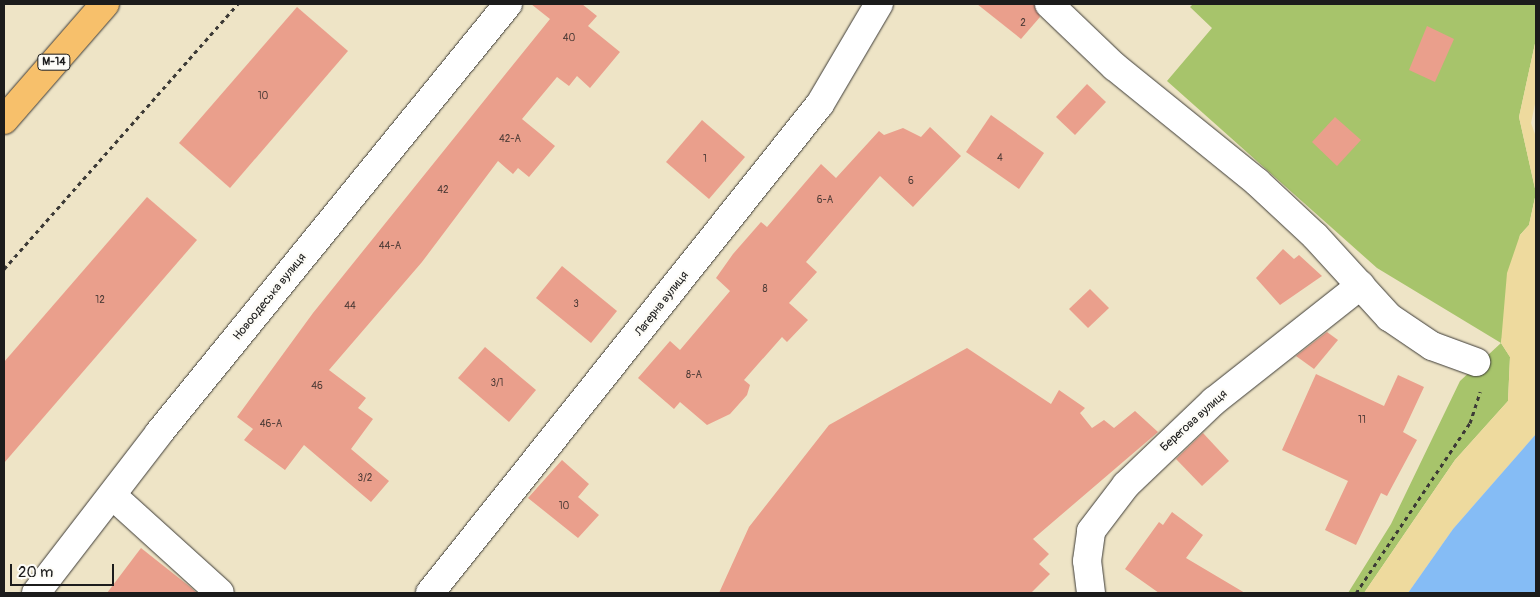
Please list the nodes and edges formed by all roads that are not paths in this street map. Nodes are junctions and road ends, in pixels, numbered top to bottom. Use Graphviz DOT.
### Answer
graph roads {
  1 [pos="105,4"];
  2 [pos="508,4"];
  3 [pos="879,4"];
  4 [pos="1050,4"];
  5 [pos="4,120"];
  6 [pos="1361,285"];
  7 [pos="1476,362"];
  8 [pos="113,496"];
  9 [pos="36,593"];
  10 [pos="220,593"];
  11 [pos="430,593"];
  12 [pos="1091,593"];
  1 -- 5 [label="highway, М-14"];
  2 -- 8 [label="street, Новоодеська вулиця"];
  3 -- 11 [label="street, Лагерна вулиця"];
  4 -- 6 [label="street"];
  6 -- 7 [label="street"];
  6 -- 12 [label="street, Берегова вулиця"];
  8 -- 9 [label="street, Новоодеська вулиця"];
  8 -- 10 [label="street"];
}
